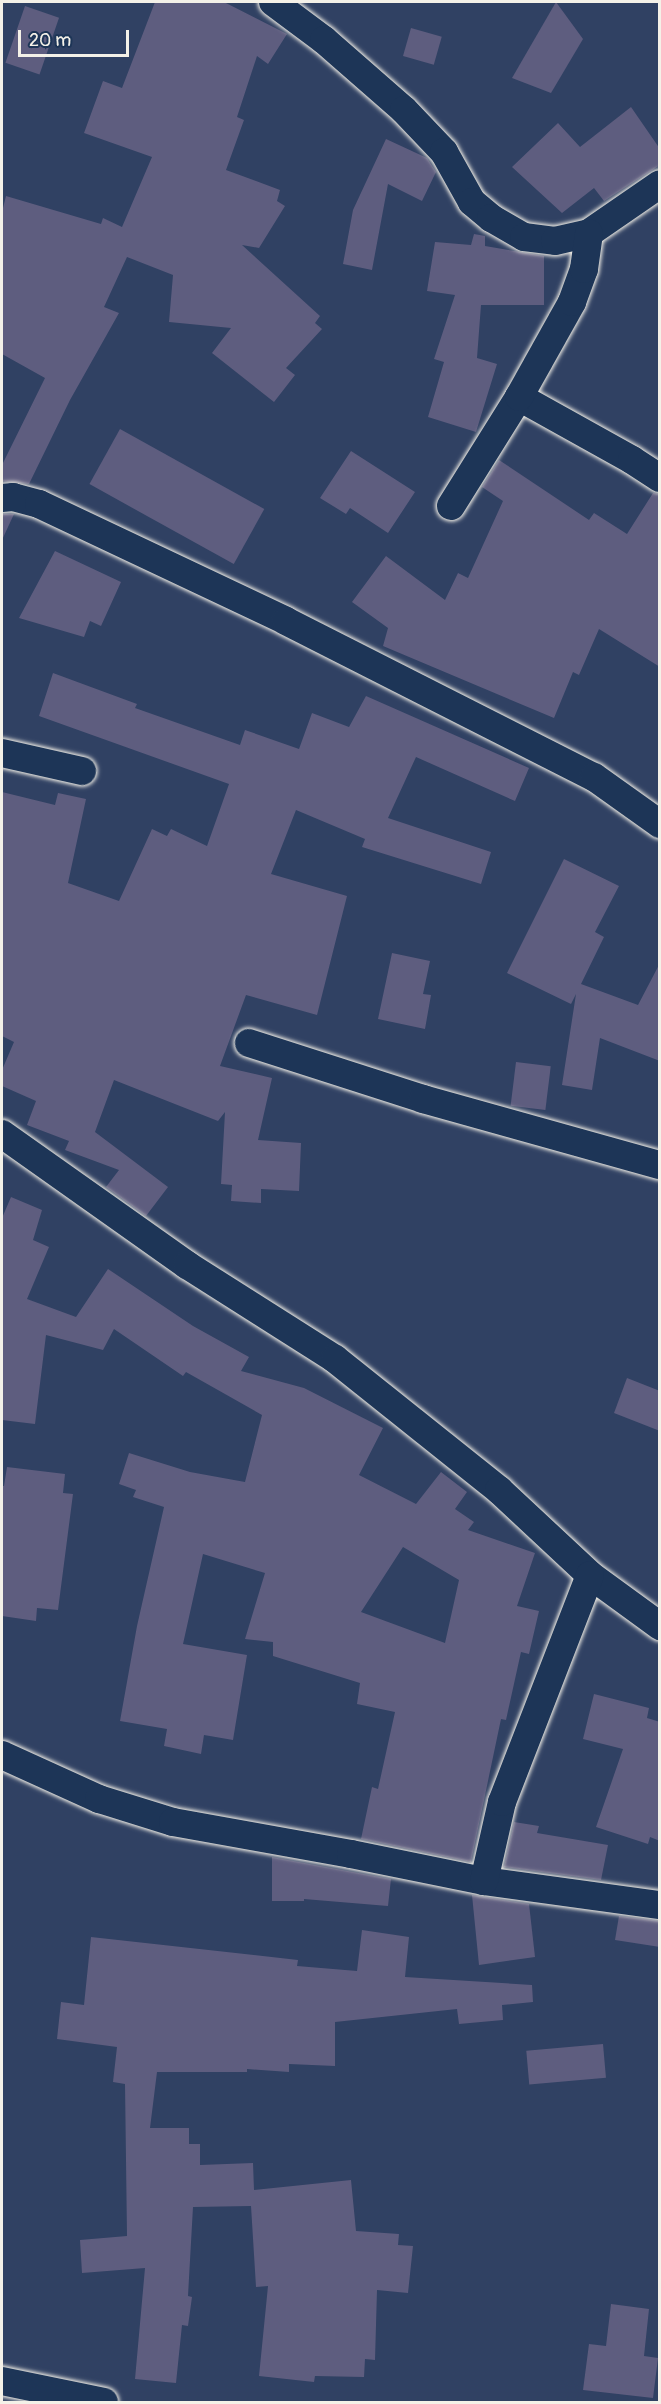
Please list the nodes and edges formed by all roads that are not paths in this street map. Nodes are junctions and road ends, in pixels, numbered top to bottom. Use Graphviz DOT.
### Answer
graph roads {
  1 [pos="273,2"];
  2 [pos="660,184"];
  3 [pos="589,233"];
  4 [pos="519,397"];
  5 [pos="660,478"];
  6 [pos="2,498"];
  7 [pos="451,506"];
  8 [pos="2,753"];
  9 [pos="82,771"];
  10 [pos="660,824"];
  11 [pos="249,1043"];
  12 [pos="2,1134"];
  13 [pos="660,1165"];
  14 [pos="590,1575"];
  15 [pos="660,1626"];
  16 [pos="2,1755"];
  17 [pos="484,1881"];
  18 [pos="660,1905"];
  19 [pos="2,2381"];
  20 [pos="104,2403"];
  1 -- 3 [label="street"];
  2 -- 3 [label="street"];
  3 -- 4 [label="street"];
  4 -- 5 [label="street"];
  4 -- 7 [label="street"];
  6 -- 10 [label="street"];
  8 -- 9 [label="street"];
  11 -- 13 [label="street"];
  12 -- 14 [label="street"];
  14 -- 15 [label="street"];
  14 -- 17 [label="street"];
  16 -- 17 [label="street"];
  17 -- 18 [label="street"];
  19 -- 20 [label="street"];
}
